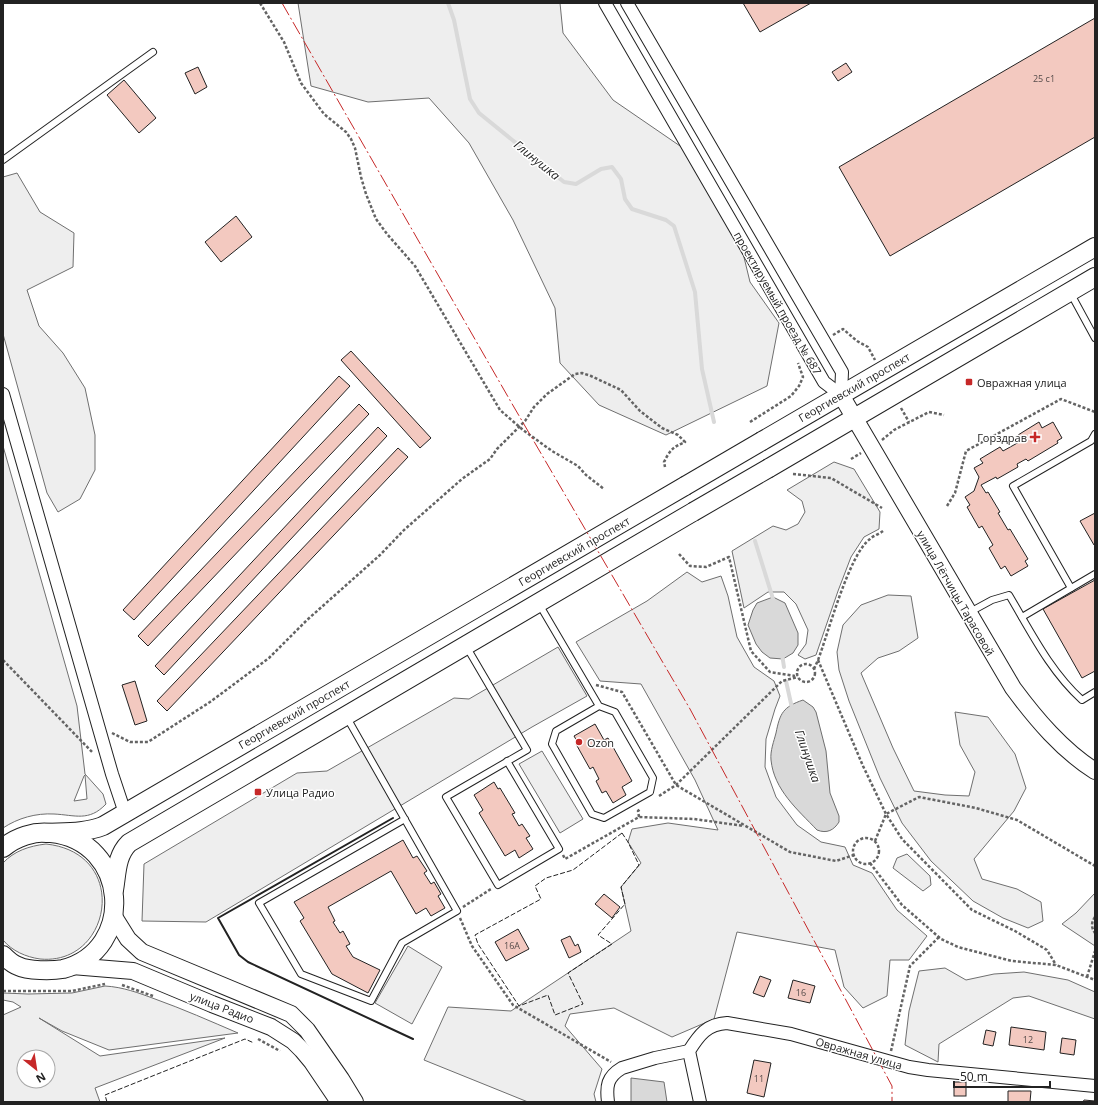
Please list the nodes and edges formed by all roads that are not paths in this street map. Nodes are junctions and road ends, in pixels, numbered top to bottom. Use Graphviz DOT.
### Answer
graph roads {
  1 [pos="604,3"];
  2 [pos="627,3"];
  3 [pos="153,52"];
  4 [pos="3,160"];
  5 [pos="1095,247"];
  6 [pos="1095,277"];
  7 [pos="1070,292"];
  8 [pos="1095,338"];
  9 [pos="3,394"];
  10 [pos="840,395"];
  11 [pos="854,418"];
  12 [pos="1095,434"];
  13 [pos="1095,574"];
  14 [pos="1071,588"];
  15 [pos="539,603"];
  16 [pos="968,613"];
  17 [pos="1022,616"];
  18 [pos="465,646"];
  19 [pos="1095,692"];
  20 [pos="599,706"];
  21 [pos="346,716"];
  22 [pos="507,761"];
  23 [pos="1095,771"];
  24 [pos="125,813"];
  25 [pos="405,819"];
  26 [pos="46,833"];
  27 [pos="3,848"];
  28 [pos="114,890"];
  29 [pos="113,915"];
  30 [pos="3,955"];
  31 [pos="72,966"];
  32 [pos="689,1051"];
  33 [pos="1095,1086"];
  34 [pos="339,1102"];
  35 [pos="355,1102"];
  36 [pos="608,1102"];
  37 [pos="700,1102"];
  1 -- 10 [label="street, проектируемый проезд № 687"];
  2 -- 10 [label="street, проектируемый проезд № 687"];
  3 -- 4 [label="lane"];
  5 -- 10 [label="main road, Георгиевский проспект"];
  6 -- 7 [label="main road"];
  7 -- 8 [label="lane"];
  7 -- 11 [label="main road"];
  9 -- 24 [label="street"];
  10 -- 11 [label="main road, улица Лётчицы Тарасовой"];
  10 -- 24 [label="main road, Георгиевский проспект, bridge"];
  11 -- 15 [label="main road, bridge"];
  11 -- 16 [label="main road, улица Лётчицы Тарасовой"];
  12 -- 14 [label="lane"];
  13 -- 14 [label="lane"];
  14 -- 17 [label="lane"];
  15 -- 18 [label="main road"];
  15 -- 20 [label="lane"];
  16 -- 17 [label="lane"];
  16 -- 23 [label="main road, улица Лётчицы Тарасовой"];
  17 -- 19 [label="lane"];
  18 -- 21 [label="main road"];
  18 -- 22 [label="lane"];
  20 -- 20 [label="lane"];
  21 -- 25 [label="lane"];
  21 -- 28 [label="main road"];
  22 -- 22 [label="lane"];
  24 -- 26 [label="main road, Георгиевский проспект"];
  25 -- 25 [label="lane"];
  26 -- 27 [label="main road"];
  26 -- 28 [label="main road"];
  28 -- 29 [label="main road"];
  29 -- 31 [label="main road"];
  29 -- 35 [label="main road"];
  30 -- 31 [label="main road"];
  31 -- 34 [label="main road, улица Радио"];
  32 -- 33 [label="street, Овражная улица"];
  32 -- 36 [label="street"];
  32 -- 37 [label="street"];
}
